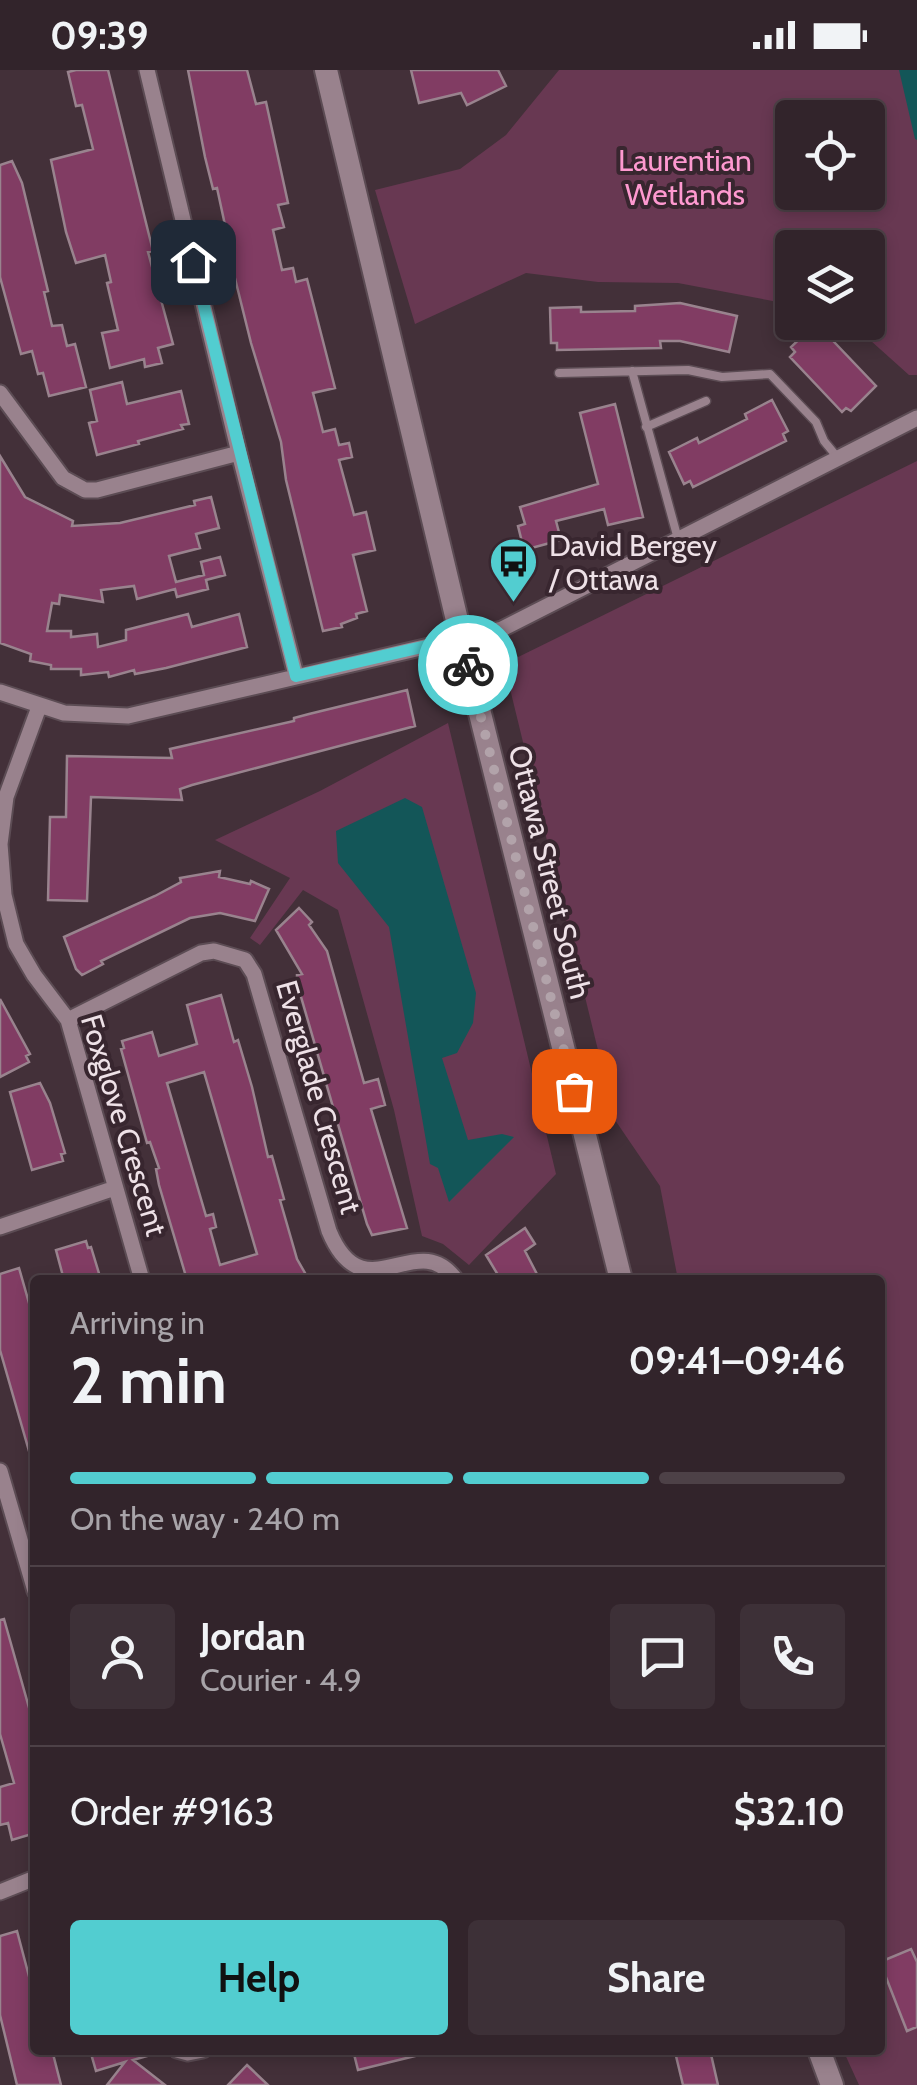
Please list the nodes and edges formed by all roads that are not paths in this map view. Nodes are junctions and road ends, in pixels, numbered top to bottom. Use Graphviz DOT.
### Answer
graph roads {
  1 [pos="147,70"];
  2 [pos="326,70"];
  3 [pos="632,371"];
  4 [pos="559,373"];
  5 [pos="0,392"];
  6 [pos="706,401"];
  7 [pos="917,418"];
  8 [pos="646,427"];
  9 [pos="238,453"];
  10 [pos="839,458"];
  11 [pos="678,539"];
  12 [pos="461,638"];
  13 [pos="296,676"];
  14 [pos="0,692"];
  15 [pos="39,706"];
  16 [pos="1,825"];
  17 [pos="68,1020"];
  18 [pos="115,1188"];
  19 [pos="0,1227"];
  20 [pos="141,1275"];
  21 [pos="453,1275"];
  22 [pos="619,1275"];
  23 [pos="0,1471"];
  24 [pos="30,1574"];
  25 [pos="30,1880"];
  26 [pos="0,1892"];
  27 [pos="821,2055"];
  28 [pos="832,2085"];
  1 -- 9 [label="street"];
  2 -- 12 [label="main road, Ottawa Street South"];
  3 -- 4 [label="lane"];
  3 -- 8 [label="lane"];
  3 -- 10 [label="lane"];
  5 -- 9 [label="street"];
  6 -- 8 [label="lane"];
  7 -- 10 [label="street"];
  8 -- 11 [label="lane"];
  9 -- 13 [label="street"];
  10 -- 11 [label="street"];
  11 -- 12 [label="street"];
  12 -- 13 [label="street"];
  12 -- 22 [label="main road, Ottawa Street South"];
  13 -- 15 [label="street"];
  14 -- 15 [label="street"];
  15 -- 16 [label="street, Foxglove Crescent"];
  16 -- 17 [label="street, Foxglove Crescent"];
  17 -- 18 [label="street, Foxglove Crescent"];
  17 -- 21 [label="street, Everglade Crescent"];
  18 -- 19 [label="street"];
  18 -- 20 [label="street, Foxglove Crescent"];
  23 -- 24 [label="street"];
  25 -- 26 [label="street"];
  27 -- 28 [label="main road"];
}
